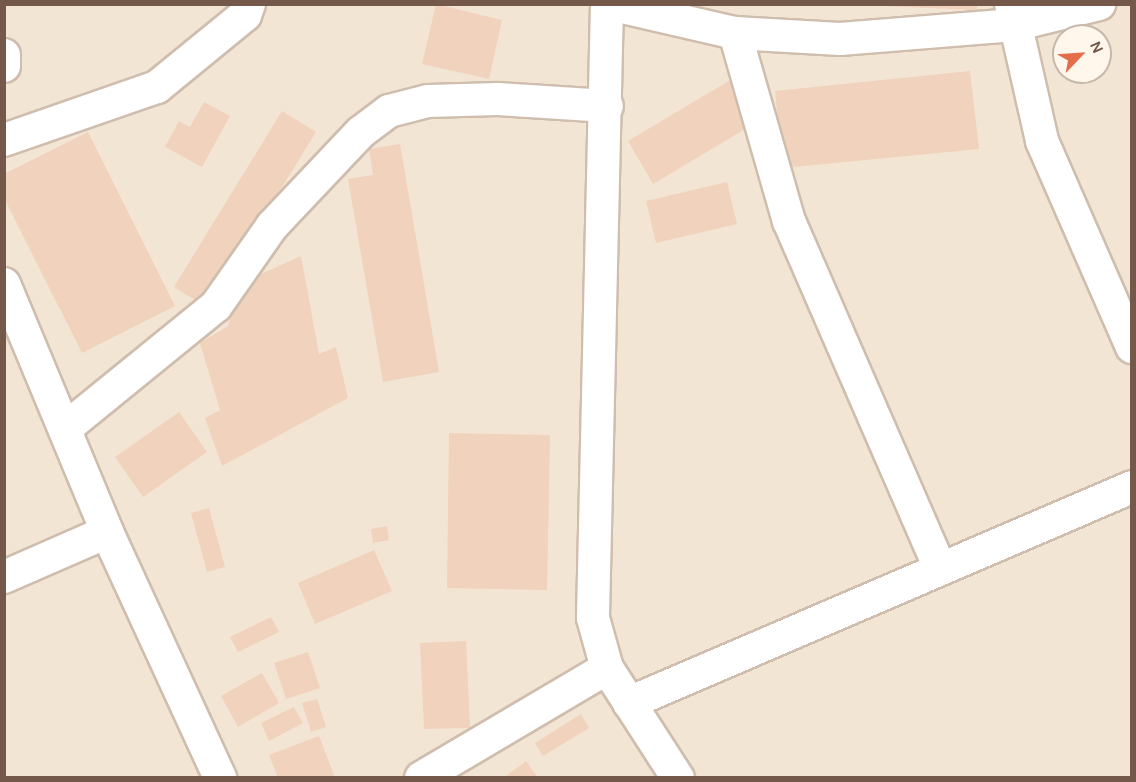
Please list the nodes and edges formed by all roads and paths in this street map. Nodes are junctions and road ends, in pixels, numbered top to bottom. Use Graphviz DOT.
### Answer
graph roads {
  1 [pos="249,4"];
  2 [pos="608,4"];
  3 [pos="1099,4"];
  4 [pos="1013,15"];
  5 [pos="735,33"];
  6 [pos="4,55"];
  7 [pos="4,66"];
  8 [pos="607,106"];
  9 [pos="4,140"];
  10 [pos="4,284"];
  11 [pos="13,323"];
  12 [pos="1131,346"];
  13 [pos="67,427"];
  14 [pos="1131,486"];
  15 [pos="107,532"];
  16 [pos="940,569"];
  17 [pos="4,577"];
  18 [pos="607,668"];
  19 [pos="629,703"];
  20 [pos="220,777"];
  21 [pos="422,777"];
  22 [pos="678,777"];
  1 -- 9 [label="street"];
  2 -- 5 [label="street"];
  2 -- 8 [label="street"];
  3 -- 4 [label="street"];
  4 -- 5 [label="street"];
  4 -- 12 [label="street"];
  5 -- 16 [label="street"];
  6 -- 7 [label="street"];
  8 -- 13 [label="street"];
  8 -- 18 [label="street"];
  10 -- 11 [label="street"];
  11 -- 13 [label="street"];
  13 -- 15 [label="street"];
  14 -- 16 [label="street"];
  15 -- 17 [label="street"];
  15 -- 20 [label="street"];
  16 -- 19 [label="street"];
  18 -- 19 [label="street"];
  18 -- 21 [label="street"];
  19 -- 22 [label="street"];
}
